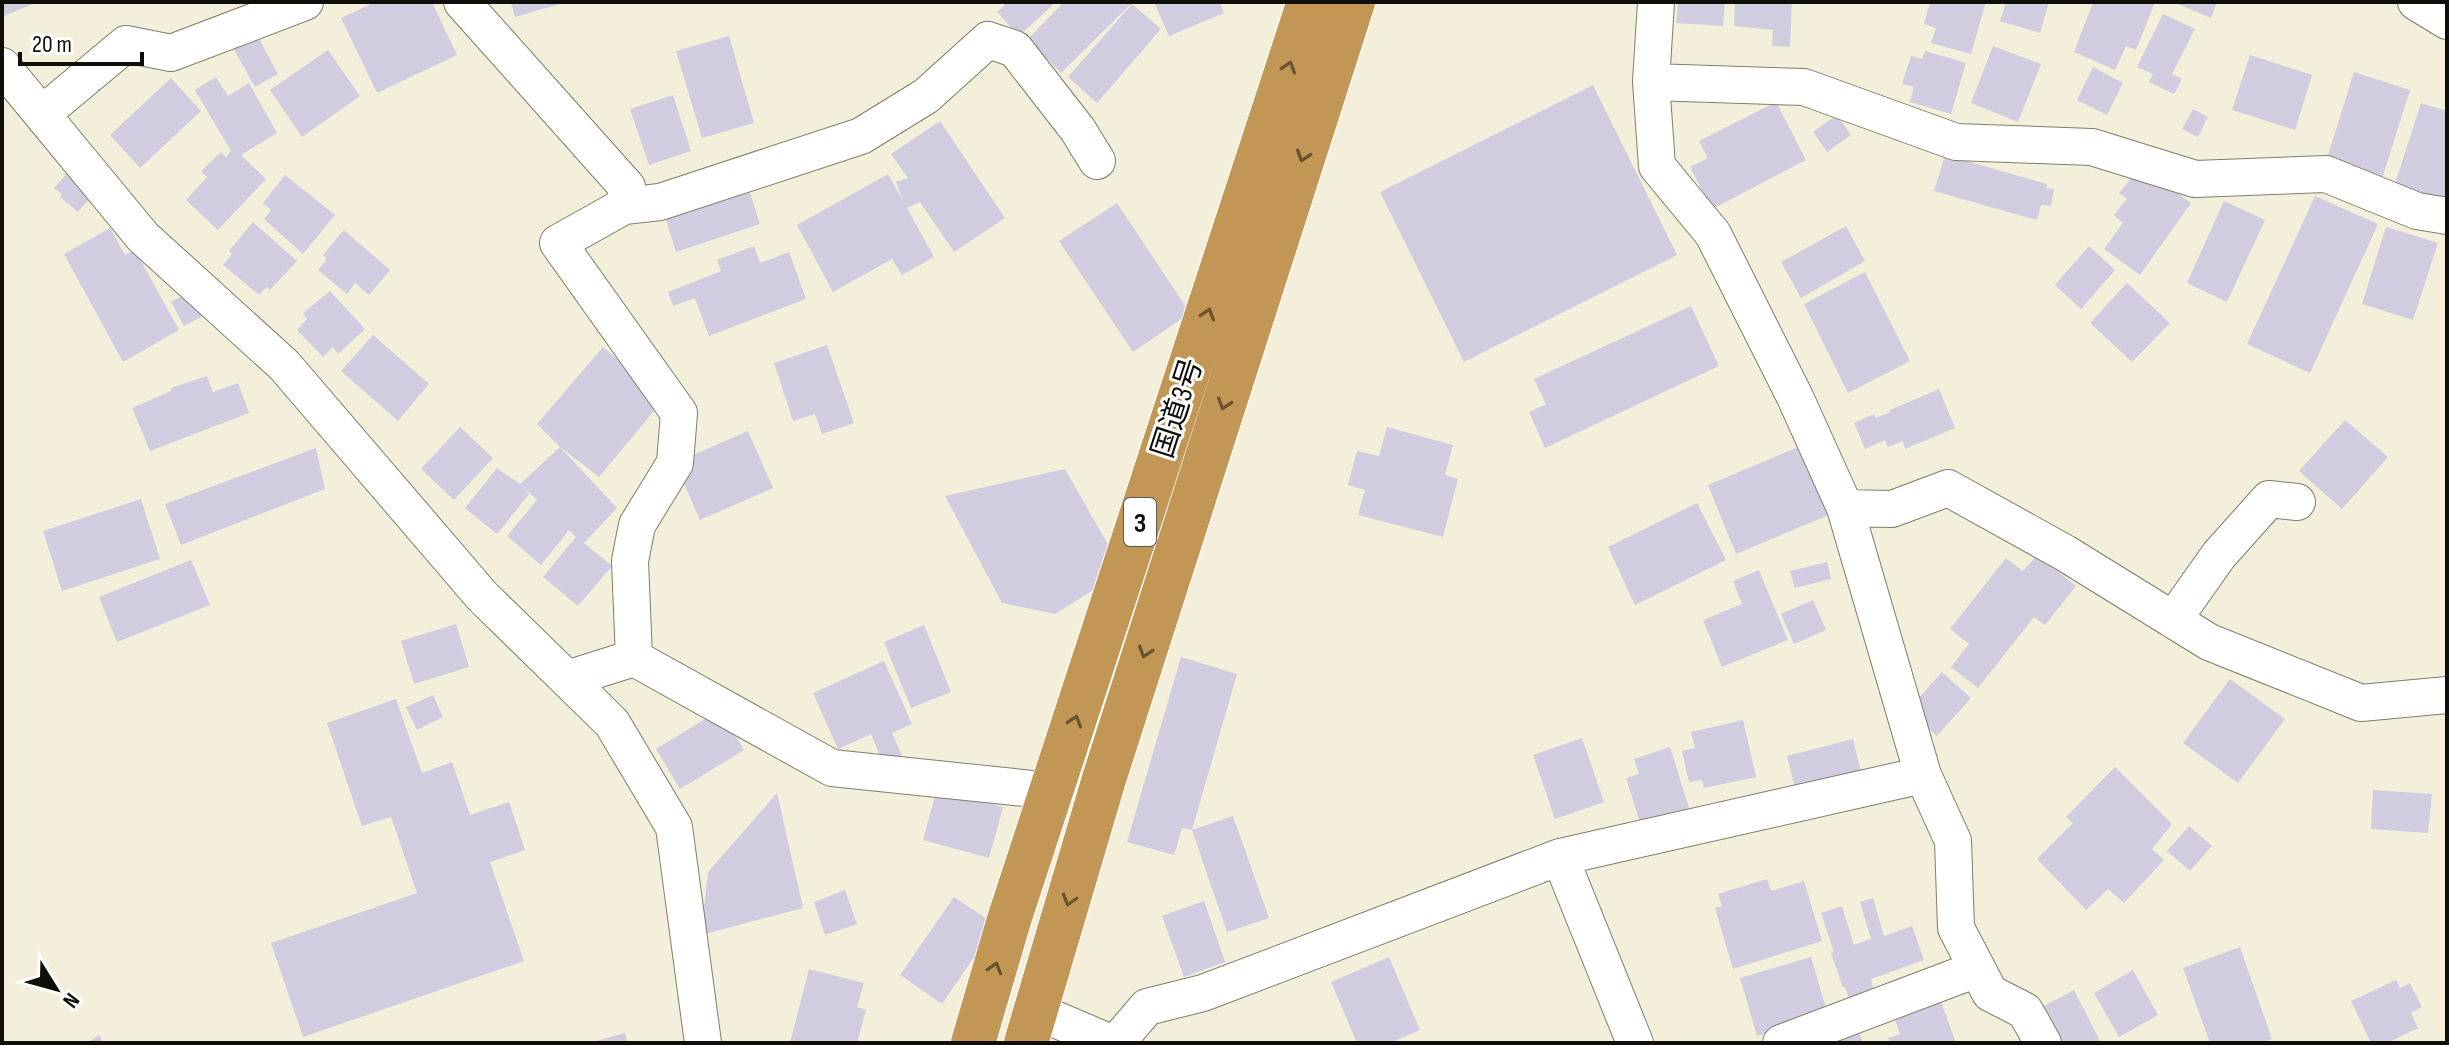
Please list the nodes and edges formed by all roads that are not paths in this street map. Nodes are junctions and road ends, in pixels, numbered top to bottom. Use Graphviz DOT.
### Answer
graph roads {
  1 [pos="305,2"];
  2 [pos="462,2"];
  3 [pos="1309,2"];
  4 [pos="1353,2"];
  5 [pos="1656,2"];
  6 [pos="2416,2"];
  7 [pos="2447,21"];
  8 [pos="2,66"];
  9 [pos="1651,82"];
  10 [pos="42,114"];
  11 [pos="1097,161"];
  12 [pos="624,206"];
  13 [pos="2447,216"];
  14 [pos="2297,502"];
  15 [pos="1845,508"];
  16 [pos="2173,620"];
  17 [pos="634,658"];
  18 [pos="567,679"];
  19 [pos="2447,695"];
  20 [pos="1923,775"];
  21 [pos="1052,791"];
  22 [pos="1560,857"];
  23 [pos="1977,969"];
  24 [pos="1031,1027"];
  25 [pos="703,1043"];
  26 [pos="973,1043"];
  27 [pos="1113,1043"];
  28 [pos="1635,1043"];
  29 [pos="1781,1043"];
  30 [pos="2043,1043"];
  1 -- 10 [label="street"];
  2 -- 12 [label="street"];
  21 -- 3 [label="highway, 国道3号 / 3, one-way"];
  4 -- 24 [label="highway, 国道3号 / 3, one-way"];
  5 -- 9 [label="street"];
  6 -- 7 [label="street"];
  8 -- 10 [label="street"];
  9 -- 13 [label="street"];
  9 -- 15 [label="street"];
  10 -- 18 [label="street"];
  11 -- 12 [label="street"];
  12 -- 17 [label="street"];
  14 -- 16 [label="street"];
  15 -- 16 [label="street"];
  15 -- 20 [label="street"];
  16 -- 19 [label="street"];
  17 -- 18 [label="street"];
  17 -- 21 [label="street"];
  18 -- 25 [label="street"];
  20 -- 22 [label="street"];
  20 -- 23 [label="street"];
  26 -- 21 [label="highway, 国道3号 / 3, one-way"];
  22 -- 27 [label="street"];
  22 -- 28 [label="street"];
  23 -- 29 [label="street"];
  23 -- 30 [label="street"];
  24 -- 27 [label="street"];
}
